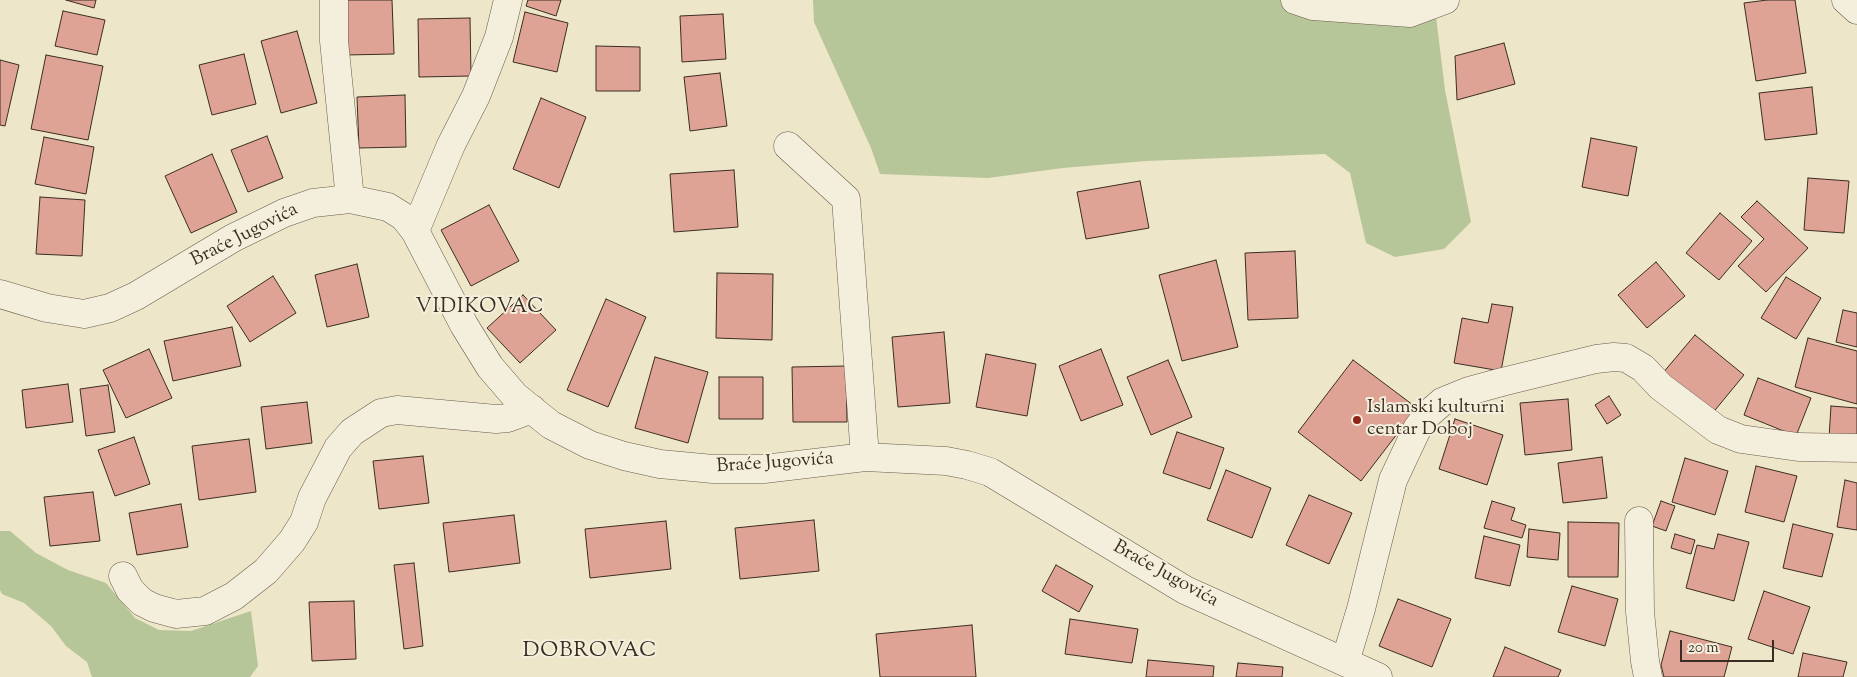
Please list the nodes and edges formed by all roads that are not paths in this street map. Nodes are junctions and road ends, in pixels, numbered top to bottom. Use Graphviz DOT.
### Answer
graph roads {
  1 [pos="334,0"];
  2 [pos="508,0"];
  3 [pos="1295,0"];
  4 [pos="1445,0"];
  5 [pos="1846,0"];
  6 [pos="1857,10"];
  7 [pos="788,146"];
  8 [pos="350,199"];
  9 [pos="415,231"];
  10 [pos="0,294"];
  11 [pos="532,409"];
  12 [pos="1857,448"];
  13 [pos="866,457"];
  14 [pos="1639,522"];
  15 [pos="123,576"];
  16 [pos="1345,662"];
  17 [pos="1378,677"];
  18 [pos="1648,677"];
  1 -- 8 [label="street"];
  2 -- 9 [label="street"];
  3 -- 4 [label="street"];
  5 -- 6 [label="street"];
  7 -- 13 [label="street"];
  8 -- 9 [label="street, Braće Jugovića"];
  8 -- 10 [label="street, Braće Jugovića"];
  9 -- 11 [label="street, Braće Jugovića"];
  11 -- 13 [label="street, Braće Jugovića"];
  11 -- 15 [label="street"];
  12 -- 16 [label="street"];
  13 -- 16 [label="street, Braće Jugovića"];
  14 -- 18 [label="street"];
  16 -- 17 [label="street, Braće Jugovića"];
}
